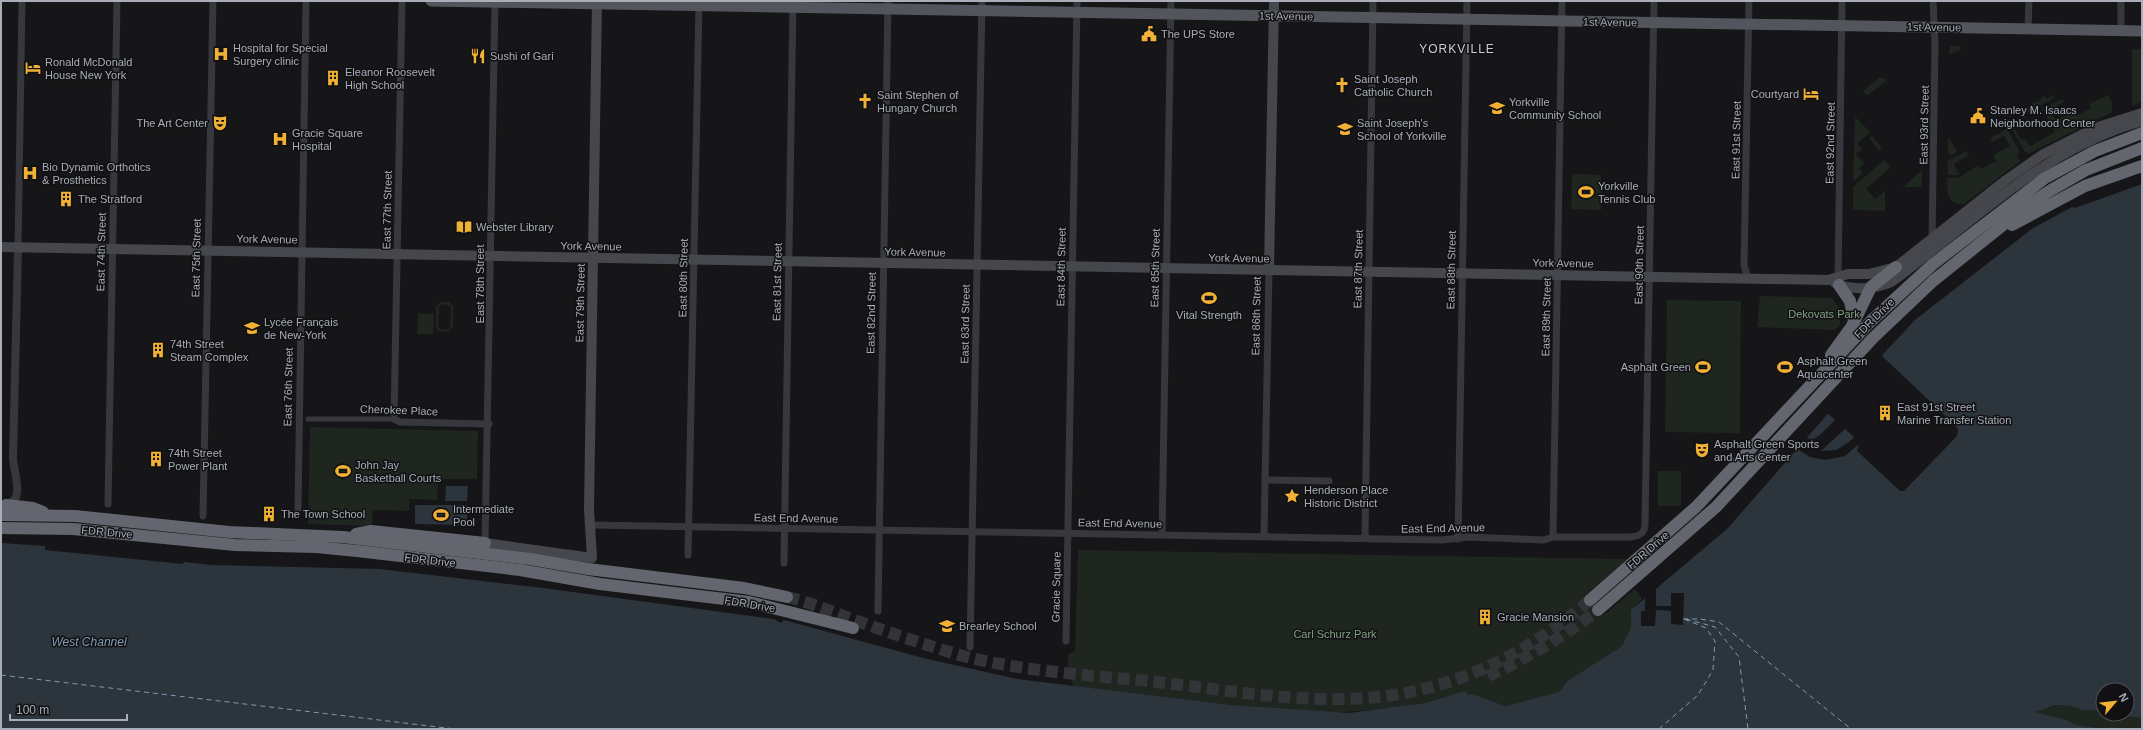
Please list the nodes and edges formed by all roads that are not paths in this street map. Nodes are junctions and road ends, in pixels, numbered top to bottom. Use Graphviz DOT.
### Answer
graph roads {
  1 [pos="22,1"];
  2 [pos="117,1"];
  3 [pos="213,1"];
  4 [pos="306,1"];
  5 [pos="402,1"];
  6 [pos="431,1"];
  7 [pos="1077,1"];
  8 [pos="1171,1"];
  9 [pos="1274,1"];
  10 [pos="1374,1"];
  11 [pos="1467,1"];
  12 [pos="1562,1"];
  13 [pos="1654,1"];
  14 [pos="1749,1"];
  15 [pos="1842,1"];
  16 [pos="1933,1"];
  17 [pos="2029,1"];
  18 [pos="2121,1"];
  19 [pos="495,2"];
  20 [pos="597,2"];
  21 [pos="699,3"];
  22 [pos="793,4"];
  23 [pos="888,5"];
  24 [pos="982,6"];
  25 [pos="1076,12"];
  26 [pos="1171,14"];
  27 [pos="1274,15"];
  28 [pos="1373,17"];
  29 [pos="1466,19"];
  30 [pos="1562,21"];
  31 [pos="1654,23"];
  32 [pos="1749,25"];
  33 [pos="1842,27"];
  34 [pos="1934,27"];
  35 [pos="2028,29"];
  36 [pos="2120,31"];
  37 [pos="2142,31"];
  38 [pos="2142,112"];
  39 [pos="2142,121"];
  40 [pos="2121,123"];
  41 [pos="2142,133"];
  42 [pos="2142,148"];
  43 [pos="2142,166"];
  44 [pos="1932,239"];
  45 [pos="1986,239"];
  46 [pos="1,247"];
  47 [pos="18,248"];
  48 [pos="112,249"];
  49 [pos="207,250"];
  50 [pos="1932,250"];
  51 [pos="302,252"];
  52 [pos="397,253"];
  53 [pos="491,255"];
  54 [pos="593,258"];
  55 [pos="694,260"];
  56 [pos="788,262"];
  57 [pos="883,264"];
  58 [pos="977,265"];
  59 [pos="1072,267"];
  60 [pos="1896,267"];
  61 [pos="1166,269"];
  62 [pos="1269,270"];
  63 [pos="1368,272"];
  64 [pos="1462,274"];
  65 [pos="1558,275"];
  66 [pos="1649,277"];
  67 [pos="1748,278"];
  68 [pos="1835,281"];
  69 [pos="1871,288"];
  70 [pos="1854,321"];
  71 [pos="1813,383"];
  72 [pos="394,419"];
  73 [pos="308,420"];
  74 [pos="489,424"];
  75 [pos="1265,480"];
  76 [pos="1329,481"];
  77 [pos="108,504"];
  78 [pos="3,508"];
  79 [pos="298,509"];
  80 [pos="202,516"];
  81 [pos="590,525"];
  82 [pos="688,527"];
  83 [pos="1,528"];
  84 [pos="784,528"];
  85 [pos="1645,528"];
  86 [pos="878,530"];
  87 [pos="973,532"];
  88 [pos="1068,533"];
  89 [pos="1162,535"];
  90 [pos="343,536"];
  91 [pos="1264,536"];
  92 [pos="1553,537"];
  93 [pos="1365,538"];
  94 [pos="1458,539"];
  95 [pos="485,543"];
  96 [pos="688,555"];
  97 [pos="784,563"];
  98 [pos="787,597"];
  99 [pos="1590,600"];
  100 [pos="1598,610"];
  101 [pos="878,611"];
  102 [pos="853,628"];
  103 [pos="1066,641"];
  104 [pos="970,647"];
  1 -- 47 [label="street"];
  2 -- 48 [label="street, East 74th Street"];
  3 -- 49 [label="street, East 75th Street"];
  4 -- 51 [label="street, East 76th Street"];
  5 -- 52 [label="street, East 77th Street"];
  6 -- 19 [label="main road, 1st Avenue"];
  7 -- 25 [label="street, East 84th Street"];
  8 -- 26 [label="street, East 85th Street"];
  9 -- 27 [label="main road, East 86th Street"];
  10 -- 28 [label="street, East 87th Street"];
  11 -- 29 [label="street, East 88th Street"];
  12 -- 30 [label="street, East 89th Street"];
  13 -- 31 [label="street, East 90th Street"];
  14 -- 32 [label="street, East 91st Street"];
  15 -- 33 [label="street, East 92nd Street"];
  16 -- 34 [label="street, East 93rd Street"];
  17 -- 35 [label="street"];
  18 -- 36 [label="street"];
  19 -- 20 [label="main road, 1st Avenue"];
  19 -- 53 [label="street, East 78th Street"];
  20 -- 21 [label="main road, 1st Avenue"];
  20 -- 54 [label="main road, East 79th Street"];
  21 -- 22 [label="main road, 1st Avenue"];
  21 -- 55 [label="street, East 80th Street"];
  22 -- 23 [label="main road, 1st Avenue"];
  22 -- 56 [label="street, East 81st Street"];
  23 -- 24 [label="main road, 1st Avenue"];
  23 -- 57 [label="street, East 82nd Street"];
  24 -- 25 [label="main road, 1st Avenue"];
  24 -- 58 [label="street, East 83rd Street"];
  25 -- 26 [label="main road, 1st Avenue"];
  25 -- 59 [label="street, East 84th Street"];
  26 -- 27 [label="main road, 1st Avenue"];
  26 -- 61 [label="street, East 85th Street"];
  27 -- 28 [label="main road, 1st Avenue"];
  27 -- 62 [label="main road, East 86th Street"];
  28 -- 29 [label="main road, 1st Avenue"];
  28 -- 63 [label="street, East 87th Street"];
  29 -- 30 [label="main road, 1st Avenue"];
  29 -- 64 [label="street, East 88th Street"];
  30 -- 31 [label="main road, 1st Avenue"];
  30 -- 65 [label="street, East 89th Street"];
  31 -- 32 [label="main road, 1st Avenue"];
  31 -- 66 [label="street, East 90th Street"];
  32 -- 33 [label="main road, 1st Avenue"];
  32 -- 67 [label="street, East 91st Street"];
  33 -- 34 [label="main road, 1st Avenue"];
  33 -- 68 [label="street, East 92nd Street"];
  34 -- 35 [label="main road, 1st Avenue"];
  34 -- 44 [label="street, East 93rd Street"];
  35 -- 36 [label="main road, 1st Avenue"];
  36 -- 37 [label="main road, 1st Avenue"];
  38 -- 40 [label="main road"];
  39 -- 40 [label="main road"];
  40 -- 44 [label="main road"];
  40 -- 50 [label="main road"];
  41 -- 71 [label="highway, FDR Drive"];
  42 -- 45 [label="highway, FDR Drive"];
  43 -- 45 [label="highway"];
  44 -- 50 [label="street, East 93rd Street"];
  44 -- 60 [label="main road, York Avenue"];
  45 -- 100 [label="highway, FDR Drive"];
  46 -- 47 [label="main road, York Avenue"];
  47 -- 48 [label="main road, York Avenue"];
  47 -- 78 [label="street"];
  48 -- 49 [label="main road, York Avenue"];
  48 -- 77 [label="street, East 74th Street"];
  49 -- 51 [label="main road, York Avenue"];
  49 -- 80 [label="street, East 75th Street"];
  50 -- 69 [label="main road, York Avenue"];
  51 -- 52 [label="main road, York Avenue"];
  51 -- 79 [label="street, East 76th Street"];
  52 -- 53 [label="main road, York Avenue"];
  52 -- 72 [label="street, East 77th Street"];
  53 -- 54 [label="main road, York Avenue"];
  53 -- 74 [label="street, East 78th Street"];
  54 -- 55 [label="main road, York Avenue"];
  54 -- 81 [label="main road, East 79th Street"];
  55 -- 56 [label="main road, York Avenue"];
  55 -- 82 [label="street, East 80th Street"];
  56 -- 57 [label="main road, York Avenue"];
  56 -- 84 [label="street, East 81st Street"];
  57 -- 58 [label="main road, York Avenue"];
  57 -- 86 [label="street, East 82nd Street"];
  58 -- 59 [label="main road, York Avenue"];
  58 -- 87 [label="street, East 83rd Street"];
  59 -- 61 [label="main road, York Avenue"];
  59 -- 88 [label="street, East 84th Street"];
  60 -- 68 [label="main road, York Avenue"];
  60 -- 69 [label="highway"];
  61 -- 62 [label="main road, York Avenue"];
  61 -- 89 [label="street, East 85th Street"];
  62 -- 63 [label="main road, York Avenue"];
  62 -- 75 [label="street, East 86th Street"];
  63 -- 64 [label="main road, York Avenue"];
  63 -- 93 [label="street, East 87th Street"];
  64 -- 65 [label="main road, York Avenue"];
  64 -- 94 [label="street, East 88th Street"];
  65 -- 66 [label="main road, York Avenue"];
  65 -- 92 [label="street, East 89th Street"];
  66 -- 67 [label="main road, York Avenue"];
  66 -- 85 [label="street, East 90th Street"];
  67 -- 68 [label="main road, York Avenue"];
  68 -- 69 [label="main road, York Avenue"];
  68 -- 70 [label="highway"];
  69 -- 70 [label="highway"];
  70 -- 71 [label="highway"];
  71 -- 99 [label="highway, FDR Drive"];
  72 -- 73 [label="street, Cherokee Place"];
  72 -- 74 [label="street, Cherokee Place"];
  74 -- 95 [label="street, East 78th Street"];
  75 -- 76 [label="street"];
  75 -- 91 [label="street, East 86th Street"];
  78 -- 90 [label="highway, FDR Drive"];
  81 -- 82 [label="street, East End Avenue"];
  81 -- 95 [label="main road, East 79th Street"];
  82 -- 84 [label="street, East End Avenue"];
  82 -- 96 [label="street, East 80th Street"];
  83 -- 102 [label="highway, FDR Drive"];
  84 -- 86 [label="street, East End Avenue"];
  84 -- 97 [label="street, East 81st Street"];
  85 -- 92 [label="street, East End Avenue"];
  86 -- 87 [label="street, East End Avenue"];
  86 -- 101 [label="street, East 82nd Street"];
  87 -- 88 [label="street, East End Avenue"];
  87 -- 104 [label="street, East 83rd Street"];
  88 -- 89 [label="street, East End Avenue"];
  88 -- 103 [label="street, Gracie Square"];
  89 -- 91 [label="street, East End Avenue"];
  90 -- 95 [label="highway"];
  90 -- 98 [label="highway, FDR Drive"];
  91 -- 93 [label="street, East End Avenue"];
  92 -- 94 [label="street, East End Avenue"];
  93 -- 94 [label="street, East End Avenue"];
}
